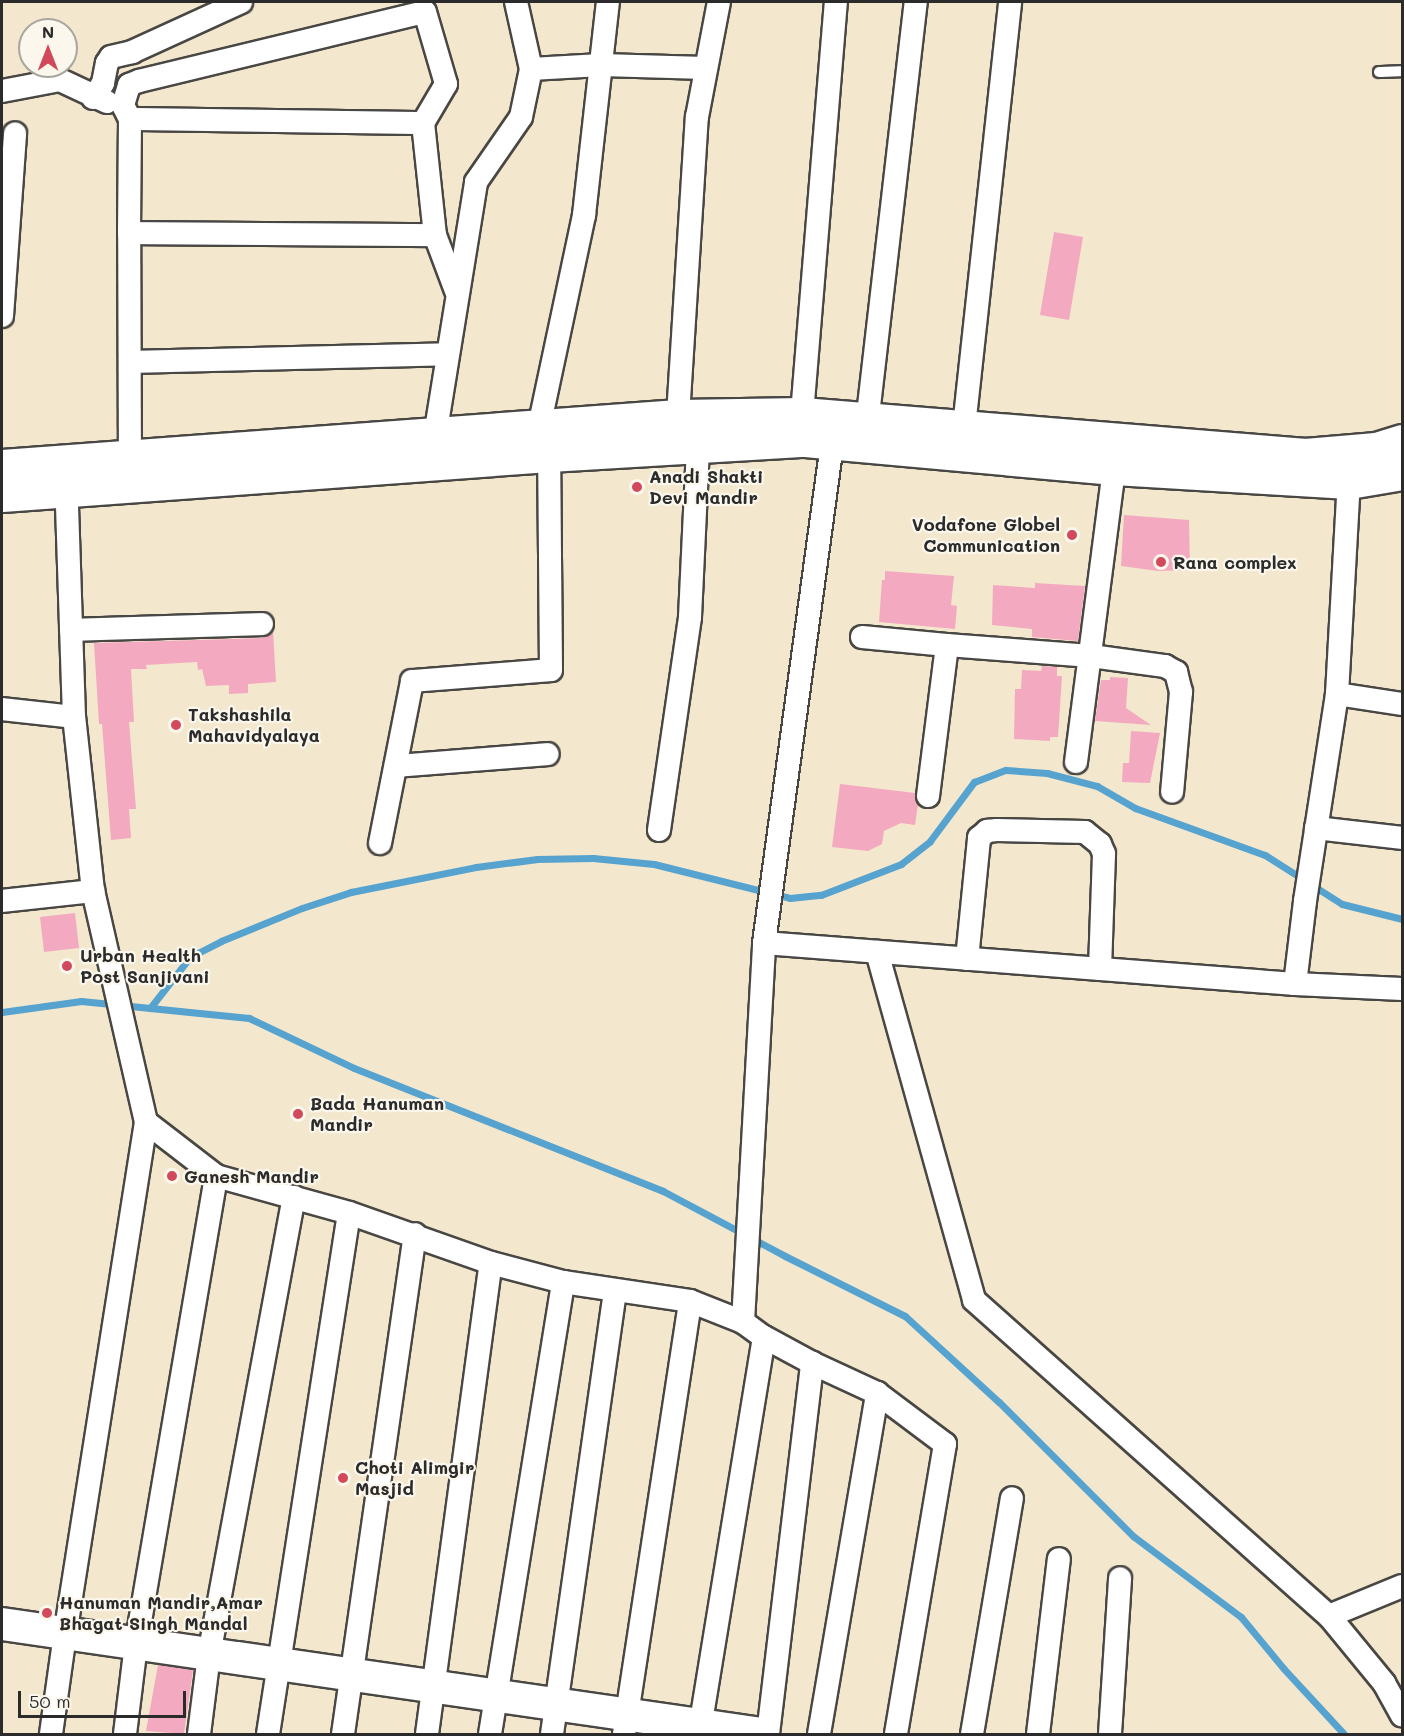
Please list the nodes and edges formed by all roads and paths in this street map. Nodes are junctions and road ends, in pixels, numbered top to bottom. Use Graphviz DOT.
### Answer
graph roads {
  1 [pos="241,2"];
  2 [pos="516,2"];
  3 [pos="608,2"];
  4 [pos="719,2"];
  5 [pos="836,2"];
  6 [pos="916,2"];
  7 [pos="1010,2"];
  8 [pos="601,65"];
  9 [pos="706,68"];
  10 [pos="531,69"];
  11 [pos="1402,70"];
  12 [pos="1379,72"];
  13 [pos="2,91"];
  14 [pos="93,98"];
  15 [pos="126,112"];
  16 [pos="423,123"];
  17 [pos="15,133"];
  18 [pos="129,233"];
  19 [pos="435,235"];
  20 [pos="456,291"];
  21 [pos="2,316"];
  22 [pos="447,354"];
  23 [pos="130,362"];
  24 [pos="802,414"];
  25 [pos="678,416"];
  26 [pos="964,427"];
  27 [pos="850,431"];
  28 [pos="435,436"];
  29 [pos="544,441"];
  30 [pos="1389,445"];
  31 [pos="698,446"];
  32 [pos="2,466"];
  33 [pos="1114,468"];
  34 [pos="130,471"];
  35 [pos="66,476"];
  36 [pos="1400,477"];
  37 [pos="1349,482"];
  38 [pos="2,495"];
  39 [pos="262,624"];
  40 [pos="71,630"];
  41 [pos="862,637"];
  42 [pos="947,645"];
  43 [pos="1091,656"];
  44 [pos="1337,694"];
  45 [pos="1402,704"];
  46 [pos="2,709"];
  47 [pos="74,717"];
  48 [pos="548,754"];
  49 [pos="1076,762"];
  50 [pos="396,766"];
  51 [pos="1172,792"];
  52 [pos="928,796"];
  53 [pos="1316,828"];
  54 [pos="659,830"];
  55 [pos="1402,838"];
  56 [pos="380,843"];
  57 [pos="93,891"];
  58 [pos="2,901"];
  59 [pos="766,932"];
  60 [pos="877,952"];
  61 [pos="967,959"];
  62 [pos="1100,969"];
  63 [pos="1295,984"];
  64 [pos="1402,988"];
  65 [pos="146,1122"];
  66 [pos="216,1176"];
  67 [pos="294,1197"];
  68 [pos="349,1213"];
  69 [pos="415,1234"];
  70 [pos="491,1263"];
  71 [pos="563,1282"];
  72 [pos="615,1290"];
  73 [pos="690,1301"];
  74 [pos="743,1322"];
  75 [pos="764,1338"];
  76 [pos="812,1363"];
  77 [pos="877,1393"];
  78 [pos="1012,1498"];
  79 [pos="1059,1559"];
  80 [pos="1120,1578"];
  81 [pos="1402,1586"];
  82 [pos="1329,1616"];
  83 [pos="2,1624"];
  84 [pos="65,1635"];
  85 [pos="136,1645"];
  86 [pos="209,1655"];
  87 [pos="277,1665"];
  88 [pos="352,1675"];
  89 [pos="1393,1682"];
  90 [pos="435,1687"];
  91 [pos="496,1695"];
  92 [pos="1402,1715"];
  93 [pos="554,1719"];
  94 [pos="625,1725"];
  95 [pos="700,1730"];
  96 [pos="51,1734"];
  97 [pos="125,1734"];
  98 [pos="199,1734"];
  99 [pos="268,1734"];
  100 [pos="343,1734"];
  101 [pos="427,1734"];
  102 [pos="490,1734"];
  103 [pos="762,1734"];
  104 [pos="768,1734"];
  105 [pos="819,1734"];
  106 [pos="896,1734"];
  107 [pos="972,1734"];
  108 [pos="1038,1734"];
  109 [pos="1110,1734"];
  1 -- 14 [label="street"];
  2 -- 10 [label="street"];
  3 -- 8 [label="street"];
  4 -- 9 [label="street"];
  5 -- 24 [label="street"];
  6 -- 27 [label="street"];
  7 -- 26 [label="street"];
  8 -- 9 [label="street"];
  8 -- 10 [label="street"];
  8 -- 29 [label="street"];
  9 -- 25 [label="street"];
  10 -- 20 [label="street"];
  11 -- 12 [label="lane"];
  13 -- 14 [label="street"];
  14 -- 15 [label="street"];
  15 -- 16 [label="street"];
  15 -- 16 [label="street"];
  15 -- 18 [label="street"];
  16 -- 19 [label="street"];
  17 -- 21 [label="street"];
  18 -- 19 [label="street"];
  18 -- 23 [label="street"];
  19 -- 20 [label="street"];
  20 -- 22 [label="street"];
  22 -- 23 [label="street"];
  22 -- 28 [label="street"];
  23 -- 34 [label="street"];
  24 -- 25 [label="main road"];
  24 -- 27 [label="main road"];
  25 -- 29 [label="main road"];
  26 -- 27 [label="main road"];
  26 -- 30 [label="main road"];
  27 -- 31 [label="main road"];
  27 -- 33 [label="main road"];
  27 -- 59 [label="street"];
  28 -- 29 [label="main road"];
  28 -- 34 [label="main road"];
  29 -- 31 [label="main road"];
  29 -- 34 [label="main road"];
  29 -- 50 [label="street"];
  30 -- 36 [label="street"];
  31 -- 54 [label="street"];
  32 -- 35 [label="main road"];
  33 -- 37 [label="main road"];
  33 -- 43 [label="street"];
  34 -- 35 [label="main road"];
  35 -- 38 [label="main road"];
  35 -- 40 [label="street"];
  36 -- 37 [label="main road"];
  37 -- 44 [label="street"];
  39 -- 40 [label="street"];
  40 -- 47 [label="street"];
  41 -- 42 [label="street"];
  42 -- 43 [label="street"];
  42 -- 52 [label="street"];
  43 -- 49 [label="street"];
  43 -- 51 [label="street"];
  44 -- 45 [label="street"];
  44 -- 53 [label="street"];
  46 -- 47 [label="street"];
  47 -- 57 [label="street"];
  48 -- 50 [label="street"];
  50 -- 56 [label="street"];
  53 -- 55 [label="street"];
  53 -- 63 [label="street"];
  57 -- 58 [label="street"];
  57 -- 65 [label="street"];
  59 -- 60 [label="street"];
  59 -- 74 [label="street"];
  60 -- 61 [label="street"];
  60 -- 82 [label="street"];
  61 -- 62 [label="street"];
  61 -- 62 [label="street"];
  62 -- 63 [label="street"];
  63 -- 64 [label="street"];
  65 -- 66 [label="street"];
  65 -- 84 [label="street"];
  66 -- 67 [label="street"];
  66 -- 85 [label="street"];
  67 -- 68 [label="street"];
  67 -- 86 [label="street"];
  68 -- 69 [label="street"];
  68 -- 87 [label="street"];
  69 -- 70 [label="street"];
  69 -- 88 [label="street"];
  70 -- 71 [label="street"];
  70 -- 90 [label="street"];
  71 -- 72 [label="street"];
  71 -- 91 [label="street"];
  72 -- 73 [label="street"];
  72 -- 93 [label="street"];
  73 -- 74 [label="street"];
  73 -- 94 [label="street"];
  74 -- 75 [label="street"];
  75 -- 76 [label="street"];
  75 -- 95 [label="street"];
  76 -- 77 [label="street"];
  76 -- 104 [label="street"];
  77 -- 105 [label="street"];
  77 -- 106 [label="street"];
  78 -- 107 [label="street"];
  79 -- 108 [label="street"];
  80 -- 109 [label="street"];
  81 -- 82 [label="street"];
  82 -- 89 [label="street"];
  83 -- 84 [label="street"];
  84 -- 85 [label="street"];
  84 -- 96 [label="street"];
  85 -- 86 [label="street"];
  85 -- 97 [label="street"];
  86 -- 87 [label="street"];
  86 -- 98 [label="street"];
  87 -- 88 [label="street"];
  87 -- 99 [label="street"];
  88 -- 90 [label="street"];
  88 -- 100 [label="street"];
  89 -- 92 [label="street"];
  90 -- 91 [label="street"];
  90 -- 101 [label="street"];
  91 -- 93 [label="street"];
  91 -- 102 [label="street"];
  93 -- 94 [label="street"];
  94 -- 95 [label="street"];
  95 -- 103 [label="street"];
}
